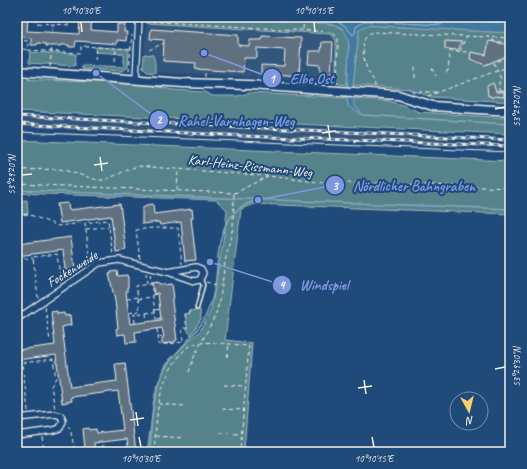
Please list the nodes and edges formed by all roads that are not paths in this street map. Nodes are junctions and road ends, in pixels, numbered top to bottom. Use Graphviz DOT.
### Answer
graph roads {
  1 [pos="139,20"];
  2 [pos="17,71"];
  3 [pos="136,79"];
  4 [pos="510,111"];
  5 [pos="168,272"];
  6 [pos="200,280"];
  7 [pos="197,308"];
  8 [pos="17,318"];
  9 [pos="17,418"];
  10 [pos="17,435"];
  1 -- 3 [label="street"];
  2 -- 3 [label="street"];
  3 -- 4 [label="street"];
  5 -- 6 [label="street, Fockenweide"];
  5 -- 6 [label="street, Fockenweide"];
  5 -- 8 [label="street, Fockenweide"];
  6 -- 7 [label="lane"];
  9 -- 10 [label="street"];
}
